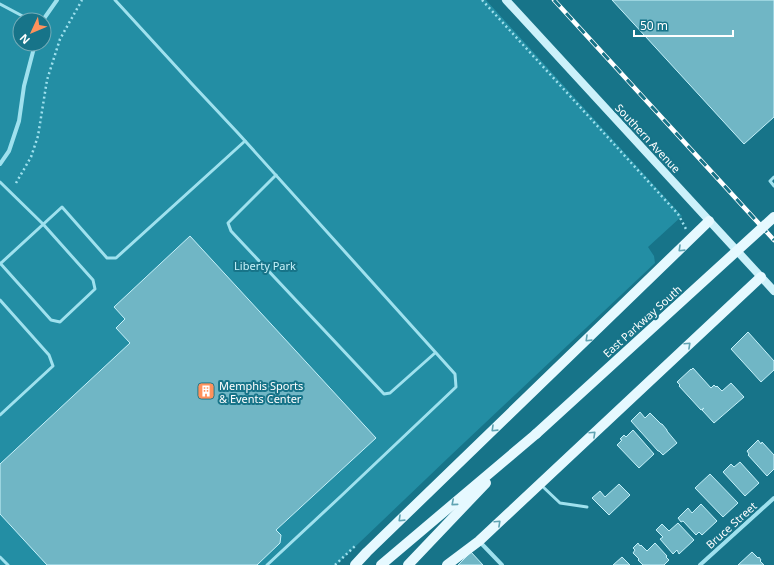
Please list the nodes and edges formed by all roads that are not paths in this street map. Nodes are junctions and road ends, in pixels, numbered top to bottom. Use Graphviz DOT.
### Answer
graph roads {
  1 [pos="57,0"];
  2 [pos="115,0"];
  3 [pos="506,0"];
  4 [pos="0,4"];
  5 [pos="15,12"];
  6 [pos="49,12"];
  7 [pos="33,52"];
  8 [pos="245,141"];
  9 [pos="0,164"];
  10 [pos="276,175"];
  11 [pos="774,177"];
  12 [pos="0,182"];
  13 [pos="774,186"];
  14 [pos="774,217"];
  15 [pos="709,221"];
  16 [pos="43,224"];
  17 [pos="0,263"];
  18 [pos="761,277"];
  19 [pos="774,291"];
  20 [pos="0,300"];
  21 [pos="435,353"];
  22 [pos="0,415"];
  23 [pos="527,442"];
  24 [pos="540,483"];
  25 [pos="774,498"];
  26 [pos="587,507"];
  27 [pos="479,541"];
  28 [pos="0,557"];
  29 [pos="8,565"];
  30 [pos="266,565"];
  31 [pos="355,565"];
  32 [pos="382,565"];
  33 [pos="408,565"];
  34 [pos="447,565"];
  35 [pos="502,565"];
  36 [pos="700,565"];
  1 -- 6 [label="street"];
  2 -- 8 [label="lane"];
  3 -- 15 [label="main road, Southern Avenue"];
  4 -- 5 [label="lane"];
  7 -- 9 [label="street"];
  8 -- 10 [label="lane"];
  8 -- 16 [label="lane"];
  10 -- 21 [label="lane"];
  10 -- 21 [label="lane"];
  11 -- 13 [label="lane"];
  12 -- 16 [label="lane"];
  14 -- 23 [label="main road, East Parkway South, bridge"];
  15 -- 18 [label="main road, Southern Avenue"];
  15 -- 31 [label="main road, one-way"];
  16 -- 17 [label="lane"];
  16 -- 17 [label="lane"];
  18 -- 19 [label="main road, Southern Avenue"];
  24 -- 18 [label="main road, one-way"];
  20 -- 22 [label="lane"];
  21 -- 30 [label="lane"];
  23 -- 32 [label="main road, East Parkway South, one-way"];
  23 -- 33 [label="main road, East Parkway South"];
  24 -- 26 [label="lane"];
  27 -- 24 [label="main road, one-way"];
  25 -- 36 [label="street, Bruce Street"];
  27 -- 34 [label="main road"];
  27 -- 35 [label="street"];
  28 -- 29 [label="lane"];
}
